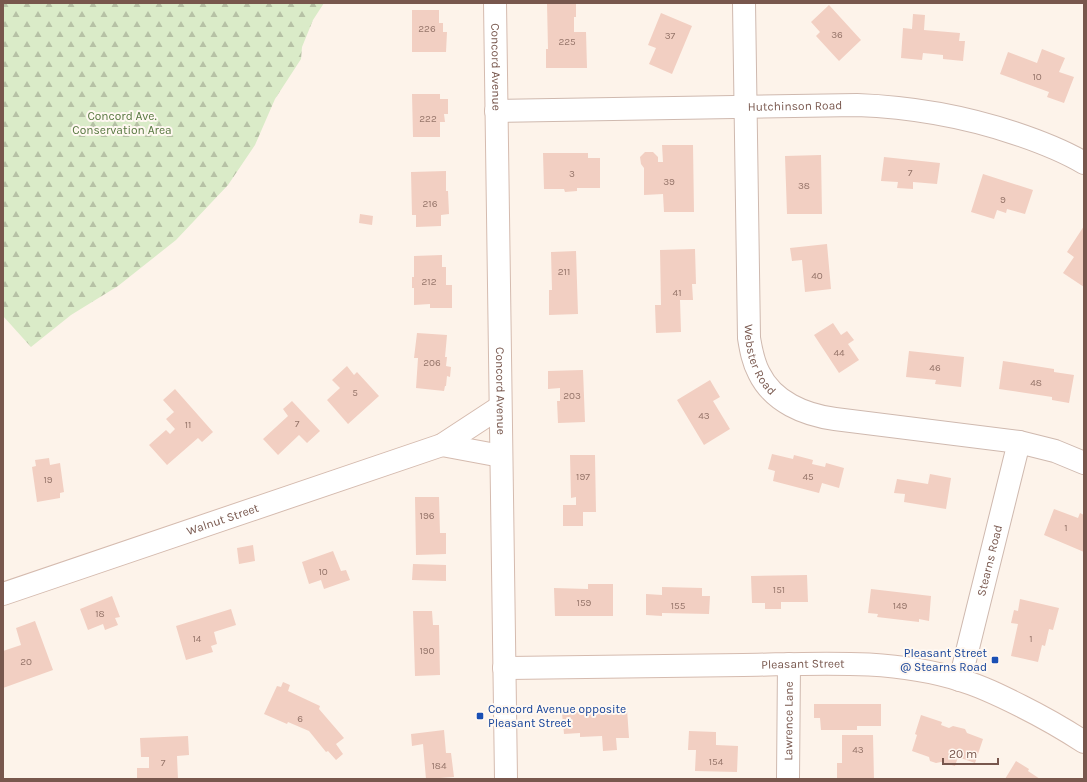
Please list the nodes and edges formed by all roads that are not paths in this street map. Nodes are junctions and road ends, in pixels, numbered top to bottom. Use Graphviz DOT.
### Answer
graph roads {
  1 [pos="496,3"];
  2 [pos="744,3"];
  3 [pos="745,107"];
  4 [pos="496,111"];
  5 [pos="1084,163"];
  6 [pos="500,407"];
  7 [pos="1019,442"];
  8 [pos="442,444"];
  9 [pos="501,456"];
  10 [pos="1084,463"];
  11 [pos="3,594"];
  12 [pos="789,664"];
  13 [pos="504,668"];
  14 [pos="960,680"];
  15 [pos="1084,742"];
  16 [pos="506,779"];
  17 [pos="788,779"];
  1 -- 4 [label="street, Concord Avenue"];
  2 -- 3 [label="street, Webster Road"];
  3 -- 4 [label="street, Hutchinson Road"];
  3 -- 5 [label="street, Hutchinson Road"];
  3 -- 7 [label="street, Webster Road"];
  4 -- 6 [label="street, Concord Avenue"];
  6 -- 8 [label="street, Walnut Street"];
  6 -- 9 [label="street, Concord Avenue"];
  7 -- 10 [label="street, Webster Road"];
  7 -- 14 [label="street, Stearns Road"];
  8 -- 9 [label="street"];
  8 -- 11 [label="street, Walnut Street"];
  9 -- 13 [label="street, Concord Avenue"];
  12 -- 13 [label="street, Pleasant Street"];
  12 -- 14 [label="street, Pleasant Street"];
  12 -- 17 [label="street, Lawrence Lane"];
  13 -- 16 [label="street, Concord Avenue"];
  14 -- 15 [label="street, Pleasant Street"];
}
